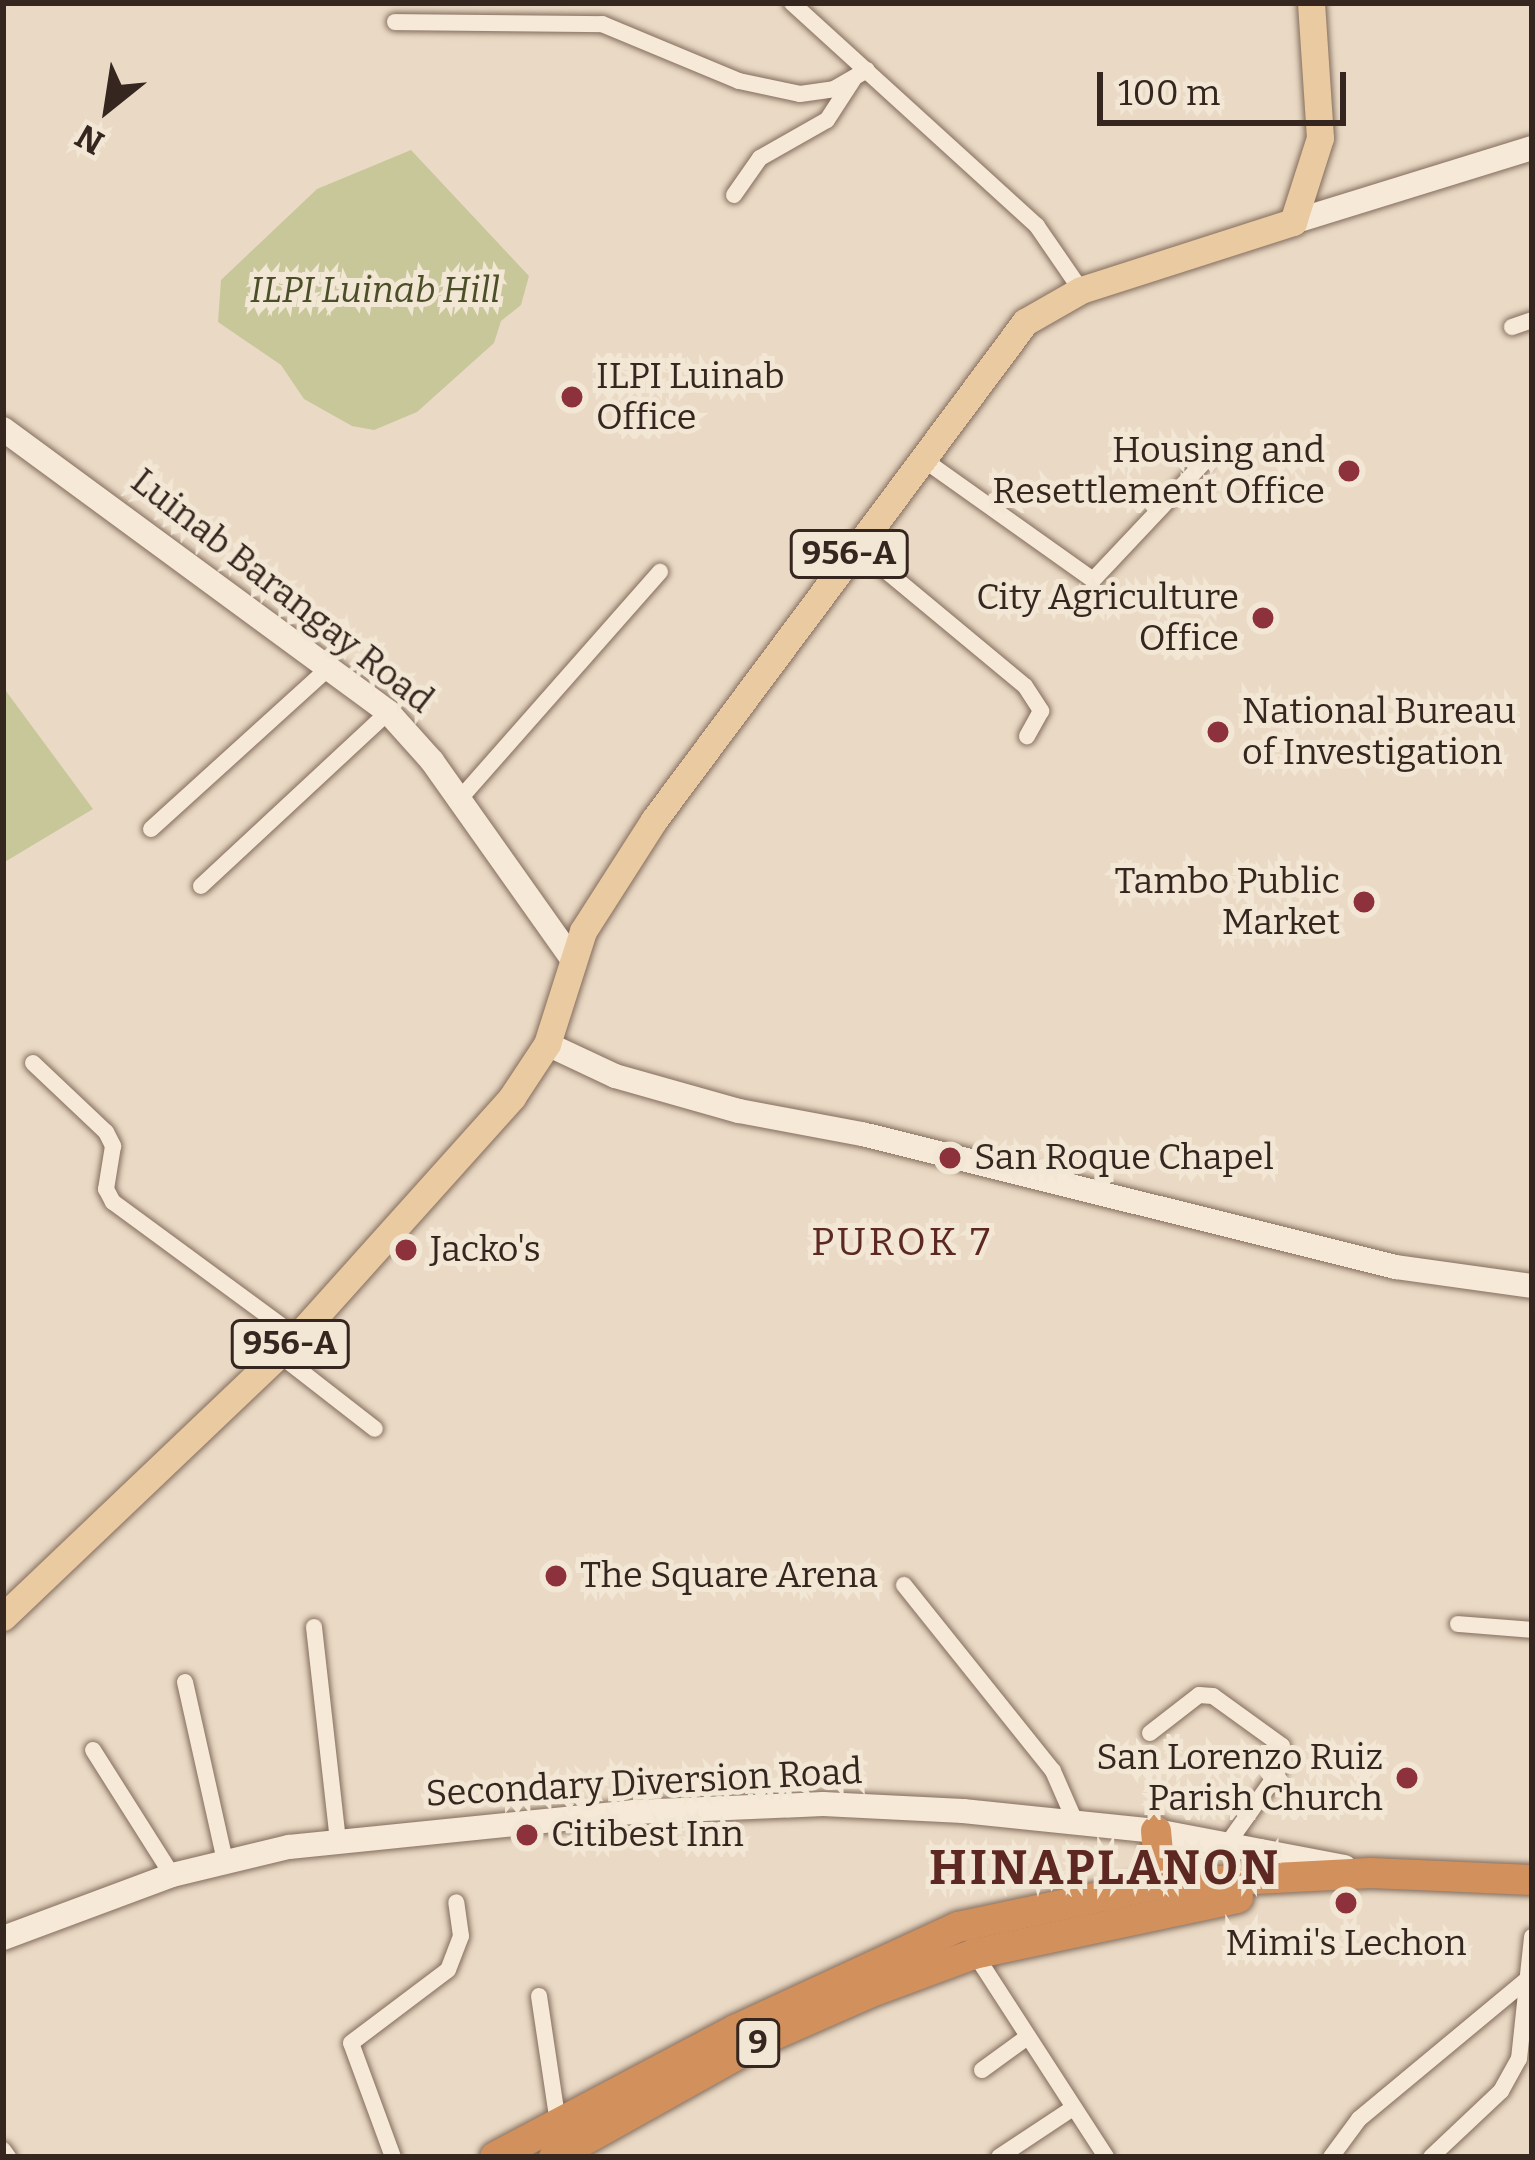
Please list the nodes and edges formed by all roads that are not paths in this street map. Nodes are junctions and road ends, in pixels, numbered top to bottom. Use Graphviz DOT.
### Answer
graph roads {
  1 [pos="602,3"];
  2 [pos="792,3"];
  3 [pos="1311,3"];
  4 [pos="395,22"];
  5 [pos="602,23"];
  6 [pos="861,75"];
  7 [pos="1532,148"];
  8 [pos="734,195"];
  9 [pos="1293,222"];
  10 [pos="1081,290"];
  11 [pos="1532,320"];
  12 [pos="1512,327"];
  13 [pos="3,429"];
  14 [pos="919,457"];
  15 [pos="1205,461"];
  16 [pos="855,545"];
  17 [pos="660,572"];
  18 [pos="331,666"];
  19 [pos="388,712"];
  20 [pos="1027,736"];
  21 [pos="457,802"];
  22 [pos="152,829"];
  23 [pos="201,886"];
  24 [pos="570,956"];
  25 [pos="547,1043"];
  26 [pos="33,1063"];
  27 [pos="1532,1286"];
  28 [pos="288,1346"];
  29 [pos="375,1429"];
  30 [pos="904,1585"];
  31 [pos="3,1617"];
  32 [pos="1458,1624"];
  33 [pos="314,1627"];
  34 [pos="1532,1630"];
  35 [pos="184,1682"];
  36 [pos="1150,1732"];
  37 [pos="93,1750"];
  38 [pos="1076,1820"];
  39 [pos="1156,1831"];
  40 [pos="338,1840"];
  41 [pos="1228,1843"];
  42 [pos="225,1861"];
  43 [pos="1375,1873"];
  44 [pos="172,1875"];
  45 [pos="1532,1880"];
  46 [pos="1161,1884"];
  47 [pos="456,1902"];
  48 [pos="1532,1936"];
  49 [pos="3,1938"];
  50 [pos="966,1941"];
  51 [pos="1525,1981"];
  52 [pos="539,1996"];
  53 [pos="1027,2038"];
  54 [pos="982,2070"];
  55 [pos="1073,2108"];
  56 [pos="558,2123"];
  57 [pos="501,2155"];
  58 [pos="392,2157"];
  59 [pos="554,2157"];
  60 [pos="1000,2157"];
  61 [pos="1106,2157"];
  62 [pos="1330,2157"];
  63 [pos="1431,2157"];
  1 -- 5 [label="street"];
  2 -- 6 [label="street"];
  3 -- 9 [label="main road"];
  4 -- 5 [label="street"];
  5 -- 6 [label="street"];
  6 -- 8 [label="street"];
  6 -- 10 [label="street"];
  7 -- 9 [label="street"];
  9 -- 10 [label="main road, 956-A"];
  10 -- 14 [label="main road, 956-A"];
  11 -- 12 [label="street"];
  13 -- 18 [label="street, Luinab Barangay Road"];
  14 -- 15 [label="street"];
  14 -- 16 [label="main road, 956-A"];
  16 -- 20 [label="street"];
  16 -- 24 [label="main road, 956-A"];
  17 -- 21 [label="street"];
  18 -- 19 [label="street, Luinab Barangay Road"];
  18 -- 22 [label="street"];
  19 -- 21 [label="street, Luinab Barangay Road"];
  19 -- 23 [label="street"];
  21 -- 24 [label="street, Luinab Barangay Road"];
  24 -- 25 [label="main road, 956-A"];
  25 -- 27 [label="street"];
  25 -- 28 [label="main road, 956-A"];
  26 -- 28 [label="street"];
  28 -- 29 [label="street"];
  28 -- 31 [label="main road, 956-A"];
  30 -- 38 [label="street"];
  32 -- 34 [label="street"];
  33 -- 40 [label="street"];
  35 -- 42 [label="street"];
  36 -- 41 [label="street"];
  37 -- 44 [label="street"];
  38 -- 39 [label="street, Secondary Diversion Road"];
  38 -- 40 [label="street, Secondary Diversion Road"];
  39 -- 41 [label="street, Secondary Diversion Road"];
  39 -- 46 [label="highway"];
  40 -- 42 [label="street, Secondary Diversion Road"];
  41 -- 43 [label="street, Secondary Diversion Road"];
  42 -- 44 [label="street, Secondary Diversion Road"];
  43 -- 45 [label="highway, 9"];
  43 -- 46 [label="highway, 9"];
  43 -- 50 [label="highway, 9"];
  44 -- 49 [label="street, Secondary Diversion Road"];
  46 -- 50 [label="highway, 9"];
  47 -- 58 [label="street"];
  48 -- 51 [label="street"];
  50 -- 53 [label="street"];
  50 -- 56 [label="highway, 9"];
  50 -- 59 [label="highway, 9"];
  51 -- 62 [label="street"];
  51 -- 63 [label="street"];
  52 -- 56 [label="street"];
  53 -- 54 [label="street"];
  53 -- 55 [label="street"];
  55 -- 60 [label="street"];
  55 -- 61 [label="street"];
  56 -- 57 [label="highway, 9"];
}
